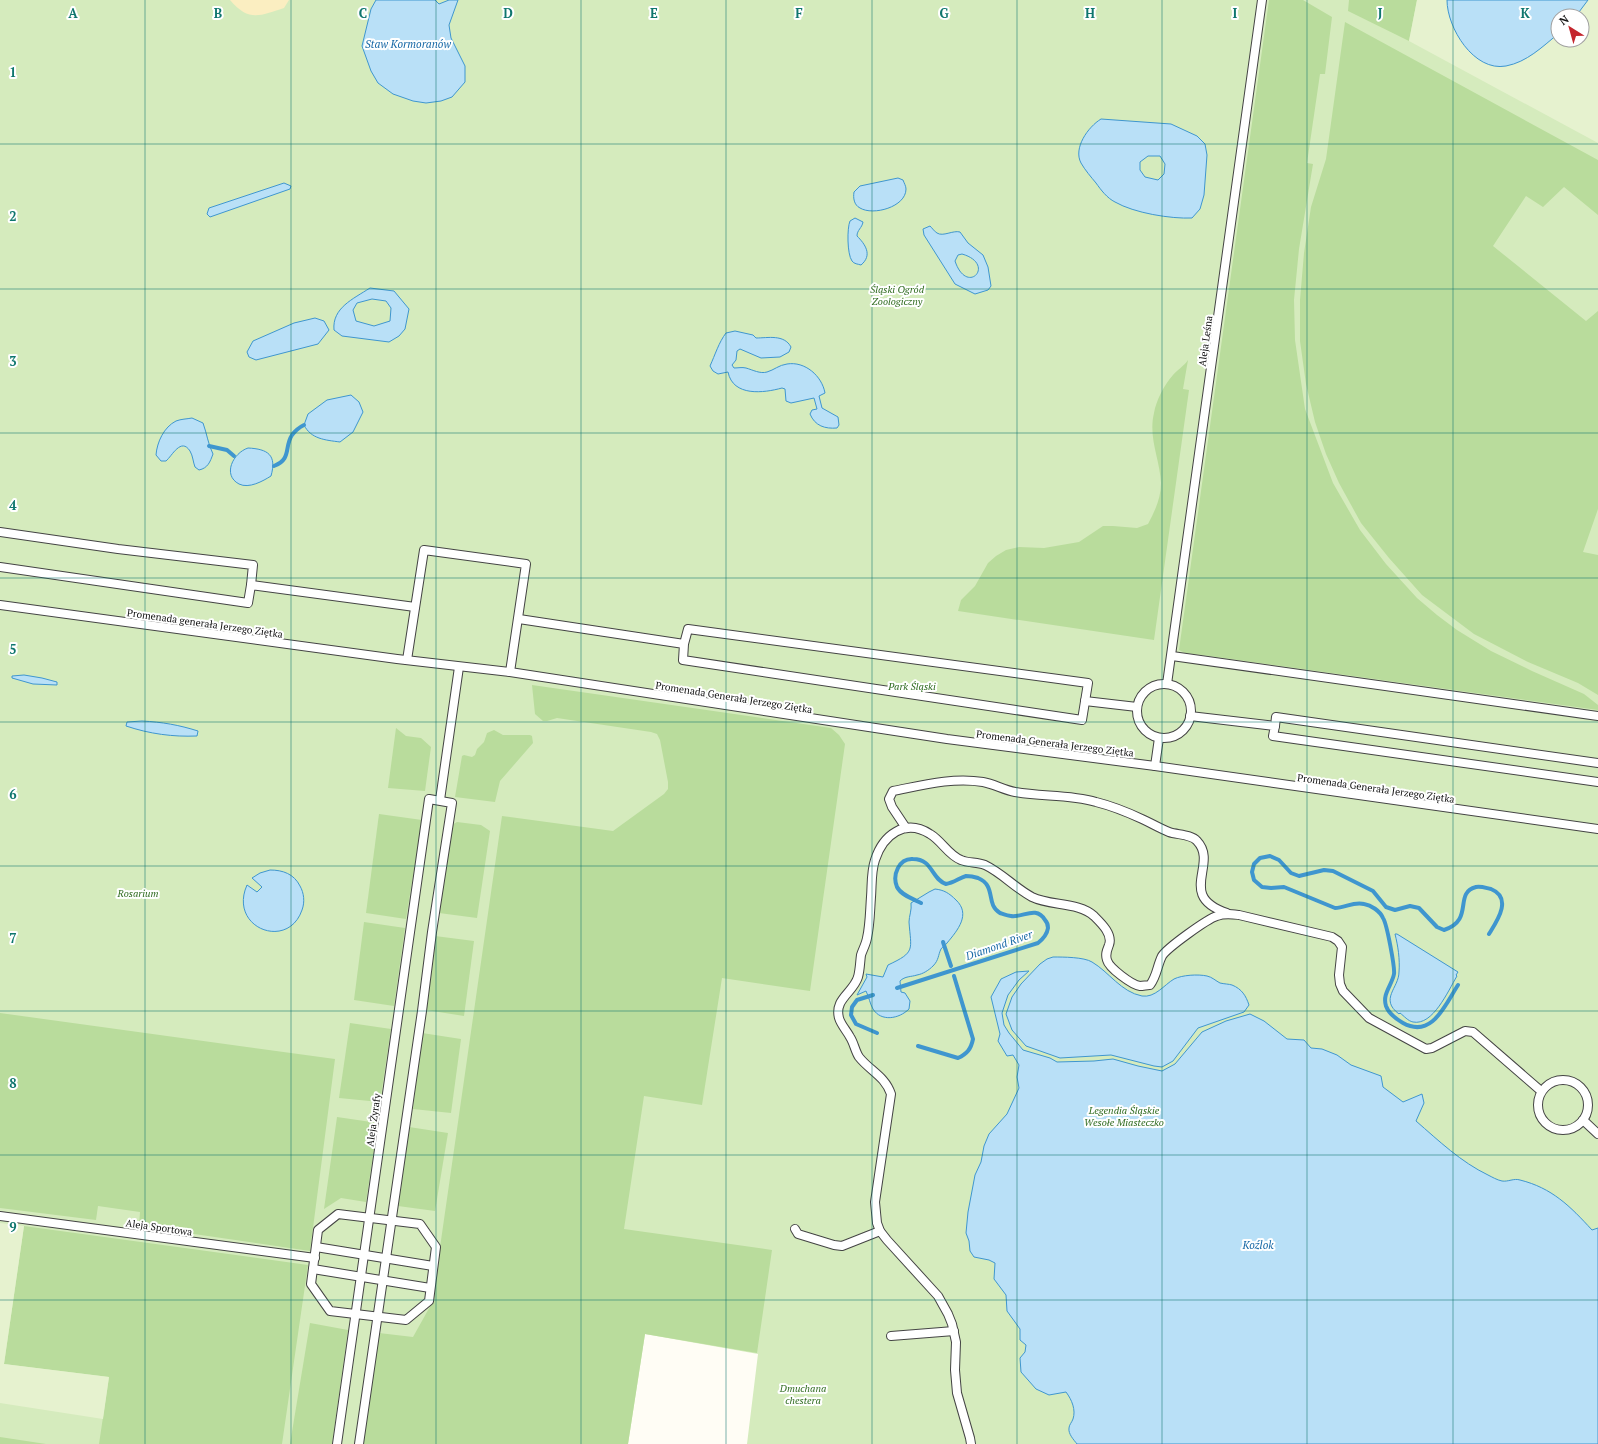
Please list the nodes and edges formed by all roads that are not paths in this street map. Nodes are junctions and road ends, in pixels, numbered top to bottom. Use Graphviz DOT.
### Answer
graph roads {
  1 [pos="1262,0"];
  2 [pos="0,532"];
  3 [pos="0,567"];
  4 [pos="251,585"];
  5 [pos="0,605"];
  6 [pos="415,607"];
  7 [pos="519,619"];
  8 [pos="684,644"];
  9 [pos="1172,656"];
  10 [pos="406,660"];
  11 [pos="459,667"];
  12 [pos="510,672"];
  13 [pos="1167,684"];
  14 [pos="1085,701"];
  15 [pos="1137,707"];
  16 [pos="1190,716"];
  17 [pos="1598,716"];
  18 [pos="1275,726"];
  19 [pos="1159,738"];
  20 [pos="1598,763"];
  21 [pos="1155,766"];
  22 [pos="1598,782"];
  23 [pos="440,800"];
  24 [pos="906,828"];
  25 [pos="1598,830"];
  26 [pos="1228,913"];
  27 [pos="1541,1091"];
  28 [pos="1583,1120"];
  29 [pos="1598,1134"];
  30 [pos="0,1216"];
  31 [pos="368,1218"];
  32 [pos="391,1221"];
  33 [pos="795,1229"];
  34 [pos="880,1231"];
  35 [pos="316,1247"];
  36 [pos="363,1255"];
  37 [pos="315,1258"];
  38 [pos="385,1258"];
  39 [pos="434,1266"];
  40 [pos="313,1269"];
  41 [pos="360,1277"];
  42 [pos="382,1280"];
  43 [pos="430,1288"];
  44 [pos="355,1314"];
  45 [pos="376,1317"];
  46 [pos="954,1331"];
  47 [pos="891,1336"];
  48 [pos="337,1444"];
  49 [pos="358,1444"];
  50 [pos="971,1444"];
  1 -- 9 [label="street, Aleja Leśna"];
  2 -- 4 [label="street"];
  3 -- 4 [label="street"];
  4 -- 6 [label="street"];
  5 -- 10 [label="street, Promenada generała Jerzego Ziętka"];
  6 -- 7 [label="street"];
  6 -- 10 [label="street"];
  7 -- 8 [label="street"];
  7 -- 12 [label="street"];
  8 -- 14 [label="street"];
  8 -- 14 [label="street"];
  9 -- 13 [label="street, Aleja Leśna"];
  9 -- 17 [label="street"];
  10 -- 11 [label="street, Promenada generała Jerzego Ziętka"];
  11 -- 12 [label="street, Promenada Generała Jerzego Ziętka"];
  11 -- 23 [label="street"];
  12 -- 21 [label="street, Promenada Generała Jerzego Ziętka"];
  13 -- 15 [label="street"];
  13 -- 16 [label="street"];
  14 -- 15 [label="street"];
  15 -- 19 [label="street"];
  16 -- 18 [label="street"];
  16 -- 19 [label="street"];
  18 -- 20 [label="street"];
  18 -- 22 [label="street"];
  19 -- 21 [label="street"];
  21 -- 25 [label="street, Promenada Generała Jerzego Ziętka"];
  23 -- 31 [label="street, Aleja Żyrafy"];
  23 -- 32 [label="street"];
  24 -- 26 [label="street"];
  24 -- 26 [label="street"];
  24 -- 34 [label="street"];
  26 -- 27 [label="street"];
  27 -- 28 [label="street"];
  27 -- 28 [label="street"];
  28 -- 29 [label="street"];
  30 -- 37 [label="street, Aleja Sportowa"];
  31 -- 32 [label="street"];
  31 -- 35 [label="street"];
  31 -- 36 [label="street, Aleja Żyrafy"];
  32 -- 38 [label="street"];
  32 -- 39 [label="street"];
  33 -- 34 [label="street"];
  34 -- 46 [label="street"];
  35 -- 36 [label="street"];
  35 -- 37 [label="street"];
  36 -- 38 [label="street"];
  36 -- 41 [label="street, Aleja Żyrafy"];
  37 -- 40 [label="street"];
  38 -- 39 [label="street"];
  38 -- 42 [label="street"];
  39 -- 43 [label="street"];
  40 -- 41 [label="street"];
  40 -- 44 [label="street"];
  41 -- 42 [label="street"];
  41 -- 44 [label="street, Aleja Żyrafy"];
  42 -- 43 [label="street"];
  42 -- 45 [label="street"];
  43 -- 45 [label="street"];
  44 -- 45 [label="street"];
  44 -- 48 [label="street, Aleja Żyrafy"];
  45 -- 49 [label="street"];
  46 -- 47 [label="street"];
  46 -- 50 [label="street"];
}
